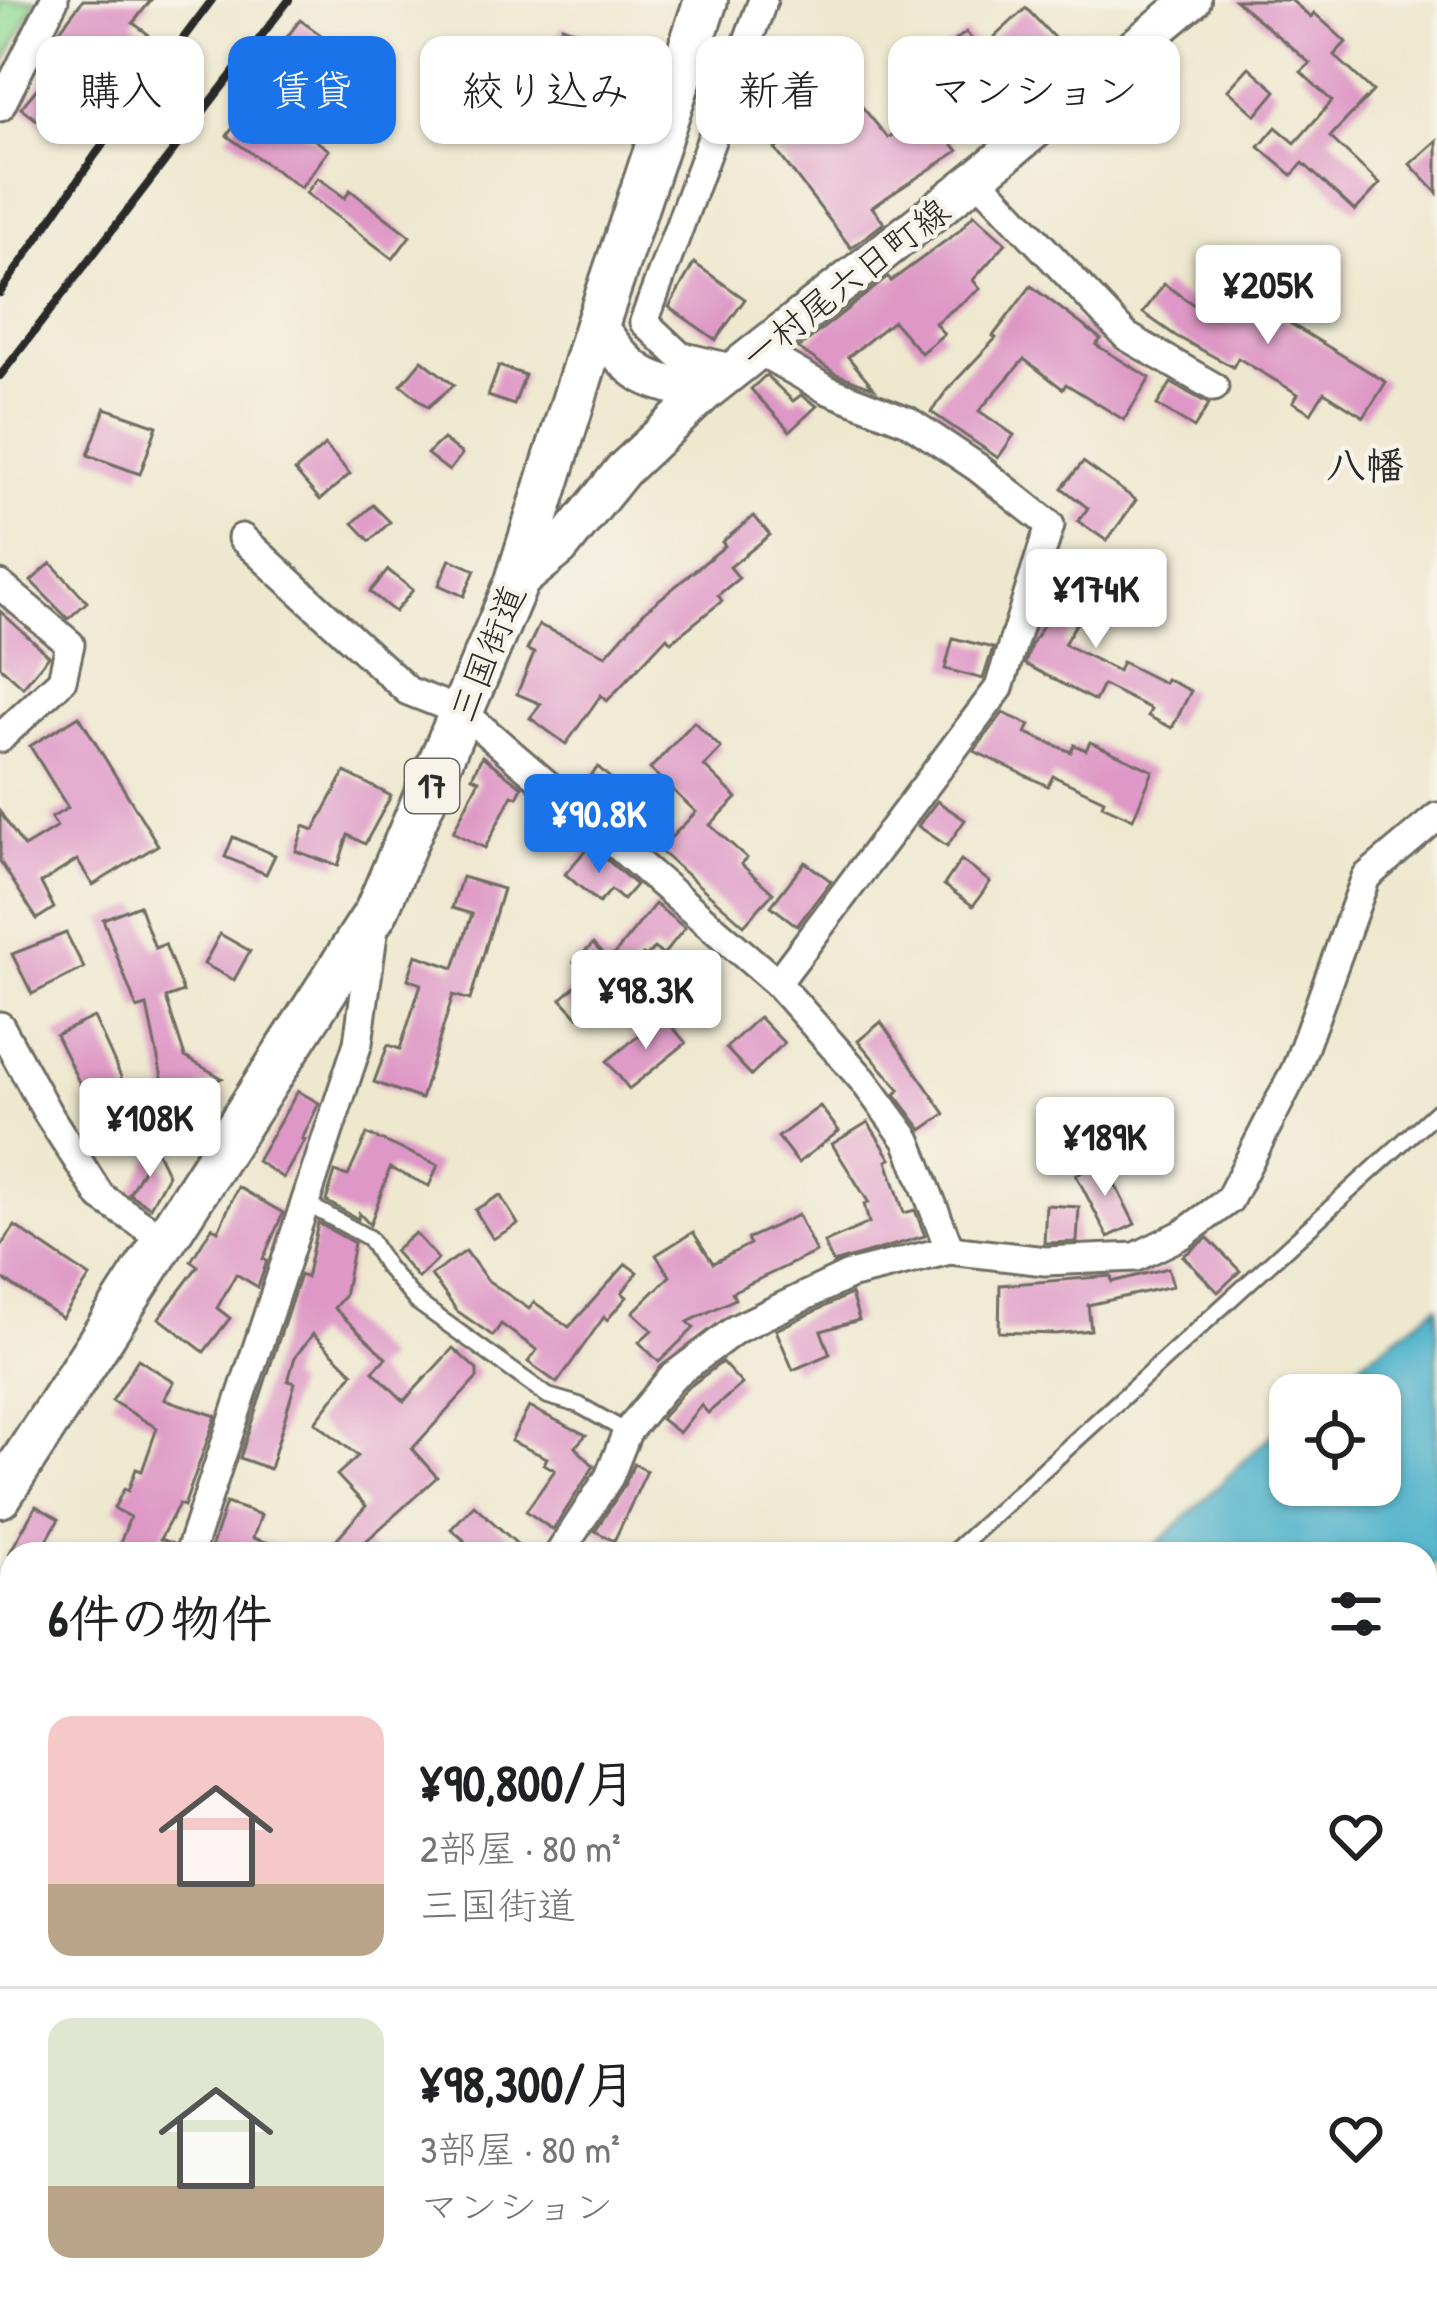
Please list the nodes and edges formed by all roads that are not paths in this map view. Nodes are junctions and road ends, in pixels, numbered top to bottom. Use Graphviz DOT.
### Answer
graph roads {
  1 [pos="54,0"];
  2 [pos="706,0"];
  3 [pos="763,0"];
  4 [pos="1192,0"];
  5 [pos="0,106"];
  6 [pos="977,178"];
  7 [pos="597,325"];
  8 [pos="734,370"];
  9 [pos="1214,387"];
  10 [pos="242,538"];
  11 [pos="516,584"];
  12 [pos="0,585"];
  13 [pos="464,713"];
  14 [pos="0,738"];
  15 [pos="1437,817"];
  16 [pos="376,912"];
  17 [pos="777,983"];
  18 [pos="0,1027"];
  19 [pos="1437,1111"];
  20 [pos="305,1203"];
  21 [pos="164,1239"];
  22 [pos="950,1250"];
  23 [pos="627,1432"];
  24 [pos="0,1496"];
  25 [pos="193,1542"];
  26 [pos="567,1542"];
  27 [pos="964,1542"];
  1 -- 5 [label="street"];
  2 -- 7 [label="highway, 三国街道 / 17"];
  3 -- 8 [label="street"];
  4 -- 6 [label="main road, 一村尾六日町線"];
  6 -- 8 [label="main road, 一村尾六日町線"];
  6 -- 9 [label="street"];
  7 -- 8 [label="main road"];
  7 -- 11 [label="highway, 三国街道 / 17"];
  8 -- 11 [label="main road, 一村尾六日町線"];
  8 -- 17 [label="street"];
  10 -- 13 [label="street"];
  11 -- 13 [label="highway, 三国街道 / 17"];
  12 -- 14 [label="street"];
  13 -- 16 [label="highway, 三国街道 / 17"];
  13 -- 17 [label="street"];
  15 -- 22 [label="street"];
  16 -- 20 [label="street"];
  16 -- 21 [label="highway, 三国街道 / 17"];
  17 -- 22 [label="street"];
  18 -- 21 [label="street"];
  19 -- 27 [label="lane"];
  20 -- 23 [label="lane"];
  20 -- 25 [label="street"];
  21 -- 24 [label="highway, 三国街道 / 17"];
  22 -- 23 [label="street"];
  23 -- 26 [label="street"];
}
